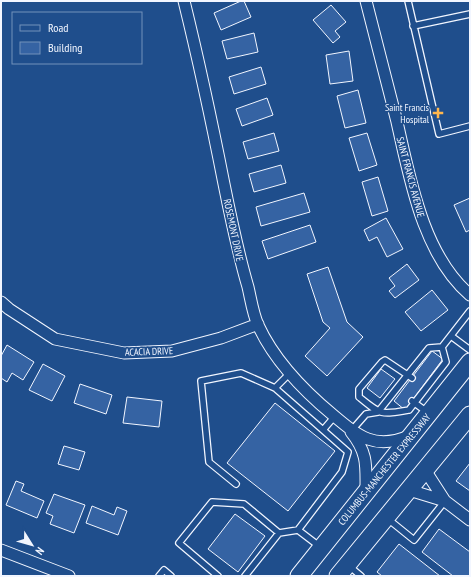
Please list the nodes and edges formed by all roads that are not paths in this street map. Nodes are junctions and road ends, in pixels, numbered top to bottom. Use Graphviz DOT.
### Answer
graph roads {
  1 [pos="184,1"];
  2 [pos="366,1"];
  3 [pos="408,1"];
  4 [pos="470,14"];
  5 [pos="414,26"];
  6 [pos="470,126"];
  7 [pos="470,295"];
  8 [pos="1,302"];
  9 [pos="470,311"];
  10 [pos="258,324"];
  11 [pos="451,336"];
  12 [pos="442,347"];
  13 [pos="470,350"];
  14 [pos="470,362"];
  15 [pos="291,372"];
  16 [pos="410,376"];
  17 [pos="274,388"];
  18 [pos="413,402"];
  19 [pos="378,412"];
  20 [pos="429,414"];
  21 [pos="470,415"];
  22 [pos="335,416"];
  23 [pos="350,428"];
  24 [pos="323,430"];
  25 [pos="411,435"];
  26 [pos="425,470"];
  27 [pos="236,484"];
  28 [pos="409,490"];
  29 [pos="366,491"];
  30 [pos="445,501"];
  31 [pos="387,517"];
  32 [pos="470,520"];
  33 [pos="298,530"];
  34 [pos="279,533"];
  35 [pos="321,548"];
  36 [pos="1,550"];
  37 [pos="343,570"];
  38 [pos="69,576"];
  39 [pos="159,576"];
  40 [pos="171,576"];
  41 [pos="218,576"];
  42 [pos="245,576"];
  43 [pos="299,576"];
  44 [pos="362,576"];
  1 -- 10 [label="street, ROSEMONT DRIVE"];
  2 -- 7 [label="street, SAINT FRANCIS AVENUE"];
  3 -- 5 [label="lane"];
  4 -- 5 [label="lane"];
  5 -- 6 [label="lane"];
  8 -- 10 [label="street, ACACIA DRIVE"];
  9 -- 11 [label="lane"];
  10 -- 15 [label="street, ROSEMONT DRIVE"];
  11 -- 12 [label="lane"];
  11 -- 13 [label="lane"];
  12 -- 16 [label="lane"];
  12 -- 18 [label="lane"];
  14 -- 20 [label="main road, COLUMBUS-MANCHESTER EXPRESSWAY"];
  15 -- 17 [label="lane"];
  15 -- 22 [label="street, ROSEMONT DRIVE"];
  16 -- 19 [label="lane"];
  16 -- 19 [label="lane"];
  17 -- 24 [label="lane"];
  17 -- 27 [label="lane"];
  18 -- 19 [label="lane"];
  18 -- 20 [label="lane"];
  19 -- 23 [label="lane"];
  20 -- 25 [label="main road, COLUMBUS-MANCHESTER EXPRESSWAY"];
  21 -- 26 [label="main road"];
  22 -- 23 [label="street, ROSEMONT DRIVE"];
  22 -- 24 [label="lane"];
  23 -- 25 [label="street, ROSEMONT DRIVE"];
  23 -- 29 [label="street, ROSEMONT DRIVE"];
  24 -- 33 [label="lane"];
  25 -- 29 [label="main road, COLUMBUS-MANCHESTER EXPRESSWAY"];
  26 -- 28 [label="main road"];
  26 -- 30 [label="street"];
  28 -- 30 [label="street"];
  28 -- 31 [label="main road"];
  29 -- 35 [label="main road, COLUMBUS-MANCHESTER EXPRESSWAY"];
  30 -- 31 [label="lane"];
  30 -- 32 [label="street"];
  31 -- 37 [label="main road"];
  33 -- 34 [label="lane"];
  33 -- 35 [label="lane"];
  34 -- 41 [label="lane"];
  34 -- 42 [label="lane"];
  35 -- 43 [label="main road, COLUMBUS-MANCHESTER EXPRESSWAY"];
  36 -- 38 [label="street"];
  37 -- 44 [label="lane"];
  39 -- 40 [label="lane"];
}
